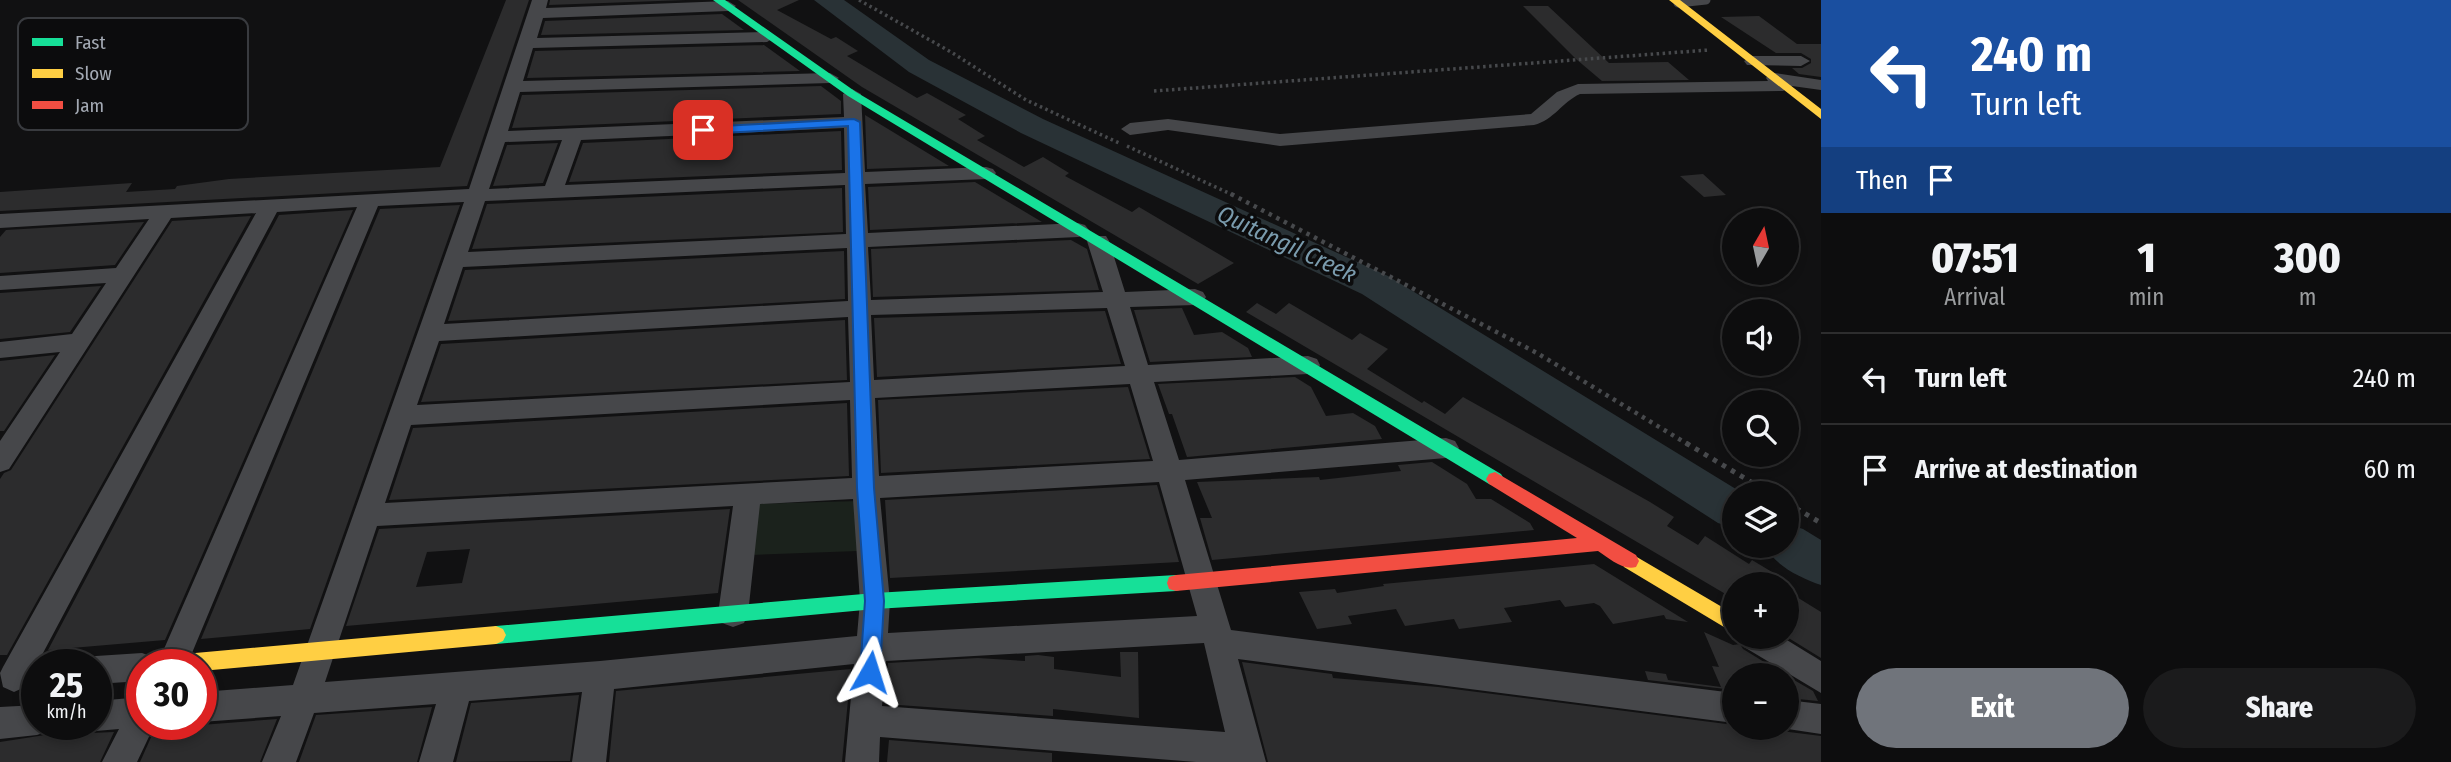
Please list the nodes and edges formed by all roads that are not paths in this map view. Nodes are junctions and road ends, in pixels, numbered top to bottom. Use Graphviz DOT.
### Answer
graph roads {
  1 [pos="1706,0"];
  2 [pos="1676,1"];
  3 [pos="723,3"];
  4 [pos="666,4"];
  5 [pos="602,5"];
  6 [pos="538,6"];
  7 [pos="767,37"];
  8 [pos="528,43"];
  9 [pos="1753,61"];
  10 [pos="1801,61"];
  11 [pos="831,78"];
  12 [pos="1779,82"];
  13 [pos="1821,85"];
  14 [pos="514,87"];
  15 [pos="852,94"];
  16 [pos="1821,115"];
  17 [pos="854,122"];
  18 [pos="1129,129"];
  19 [pos="573,135"];
  20 [pos="497,137"];
  21 [pos="986,173"];
  22 [pos="856,179"];
  23 [pos="553,192"];
  24 [pos="475,195"];
  25 [pos="370,200"];
  26 [pos="270,206"];
  27 [pos="165,212"];
  28 [pos="0,220"];
  29 [pos="1088,236"];
  30 [pos="859,239"];
  31 [pos="453,260"];
  32 [pos="123,275"];
  33 [pos="0,283"];
  34 [pos="1195,296"];
  35 [pos="1118,301"];
  36 [pos="861,307"];
  37 [pos="428,333"];
  38 [pos="79,342"];
  39 [pos="0,350"];
  40 [pos="1308,365"];
  41 [pos="1140,375"];
  42 [pos="862,390"];
  43 [pos="400,416"];
  44 [pos="10,432"];
  45 [pos="1446,448"];
  46 [pos="0,462"];
  47 [pos="1170,471"];
  48 [pos="866,488"];
  49 [pos="748,493"];
  50 [pos="366,515"];
  51 [pos="1603,543"];
  52 [pos="1203,581"];
  53 [pos="875,601"];
  54 [pos="733,614"];
  55 [pos="1722,617"];
  56 [pos="1218,636"];
  57 [pos="873,648"];
  58 [pos="178,649"];
  59 [pos="1774,649"];
  60 [pos="319,653"];
  61 [pos="217,661"];
  62 [pos="17,676"];
  63 [pos="600,676"];
  64 [pos="1821,678"];
  65 [pos="457,686"];
  66 [pos="304,699"];
  67 [pos="217,706"];
  68 [pos="1722,706"];
  69 [pos="1799,716"];
  70 [pos="1821,719"];
  71 [pos="864,720"];
  72 [pos="21,721"];
  73 [pos="0,723"];
  74 [pos="130,740"];
  75 [pos="1248,756"];
  76 [pos="119,762"];
  77 [pos="279,762"];
  78 [pos="436,762"];
  79 [pos="589,762"];
  80 [pos="862,762"];
  1 -- 2 [label="lane"];
  2 -- 9 [label="street"];
  3 -- 4 [label="street"];
  3 -- 7 [label="street"];
  4 -- 5 [label="street"];
  5 -- 6 [label="street"];
  6 -- 8 [label="street"];
  7 -- 8 [label="street"];
  7 -- 11 [label="street"];
  8 -- 14 [label="street"];
  9 -- 10 [label="street"];
  9 -- 12 [label="street"];
  11 -- 14 [label="street"];
  11 -- 15 [label="street"];
  12 -- 13 [label="street"];
  12 -- 16 [label="street"];
  12 -- 18 [label="street"];
  14 -- 20 [label="street"];
  15 -- 17 [label="street"];
  15 -- 21 [label="street"];
  17 -- 19 [label="street"];
  17 -- 22 [label="street"];
  19 -- 20 [label="street"];
  19 -- 23 [label="street"];
  20 -- 24 [label="street"];
  21 -- 22 [label="street"];
  21 -- 29 [label="street"];
  22 -- 23 [label="street"];
  22 -- 30 [label="street"];
  23 -- 24 [label="street"];
  24 -- 25 [label="street"];
  24 -- 31 [label="street"];
  25 -- 26 [label="street"];
  25 -- 58 [label="street"];
  26 -- 27 [label="street"];
  26 -- 62 [label="street"];
  27 -- 28 [label="street"];
  27 -- 32 [label="street"];
  29 -- 30 [label="street"];
  29 -- 34 [label="street"];
  29 -- 35 [label="street"];
  30 -- 31 [label="street"];
  30 -- 36 [label="street"];
  31 -- 37 [label="street"];
  32 -- 33 [label="street"];
  32 -- 38 [label="street"];
  34 -- 35 [label="street"];
  34 -- 40 [label="street"];
  35 -- 36 [label="street"];
  35 -- 41 [label="street"];
  36 -- 37 [label="street"];
  36 -- 42 [label="street"];
  37 -- 43 [label="street"];
  38 -- 39 [label="street"];
  38 -- 44 [label="street"];
  40 -- 41 [label="street"];
  40 -- 45 [label="street"];
  41 -- 42 [label="street"];
  41 -- 47 [label="street"];
  42 -- 43 [label="street"];
  42 -- 48 [label="street"];
  43 -- 50 [label="street"];
  44 -- 46 [label="street"];
  45 -- 47 [label="street"];
  45 -- 51 [label="street"];
  47 -- 48 [label="street"];
  47 -- 52 [label="street"];
  48 -- 49 [label="street"];
  48 -- 53 [label="street"];
  49 -- 50 [label="street"];
  49 -- 54 [label="street"];
  50 -- 60 [label="street"];
  51 -- 52 [label="street"];
  51 -- 55 [label="street"];
  52 -- 53 [label="street"];
  52 -- 56 [label="street"];
  53 -- 54 [label="street"];
  53 -- 57 [label="street"];
  54 -- 60 [label="street"];
  56 -- 57 [label="street"];
  56 -- 68 [label="street"];
  56 -- 75 [label="street"];
  57 -- 63 [label="street"];
  57 -- 71 [label="street"];
  59 -- 64 [label="street"];
  60 -- 61 [label="street"];
  60 -- 66 [label="street"];
  63 -- 65 [label="street"];
  63 -- 79 [label="street"];
  65 -- 66 [label="street"];
  65 -- 78 [label="street"];
  66 -- 67 [label="street"];
  66 -- 77 [label="street"];
  69 -- 70 [label="street"];
  71 -- 75 [label="street"];
  71 -- 80 [label="street"];
  72 -- 73 [label="street"];
  74 -- 76 [label="street"];
}
